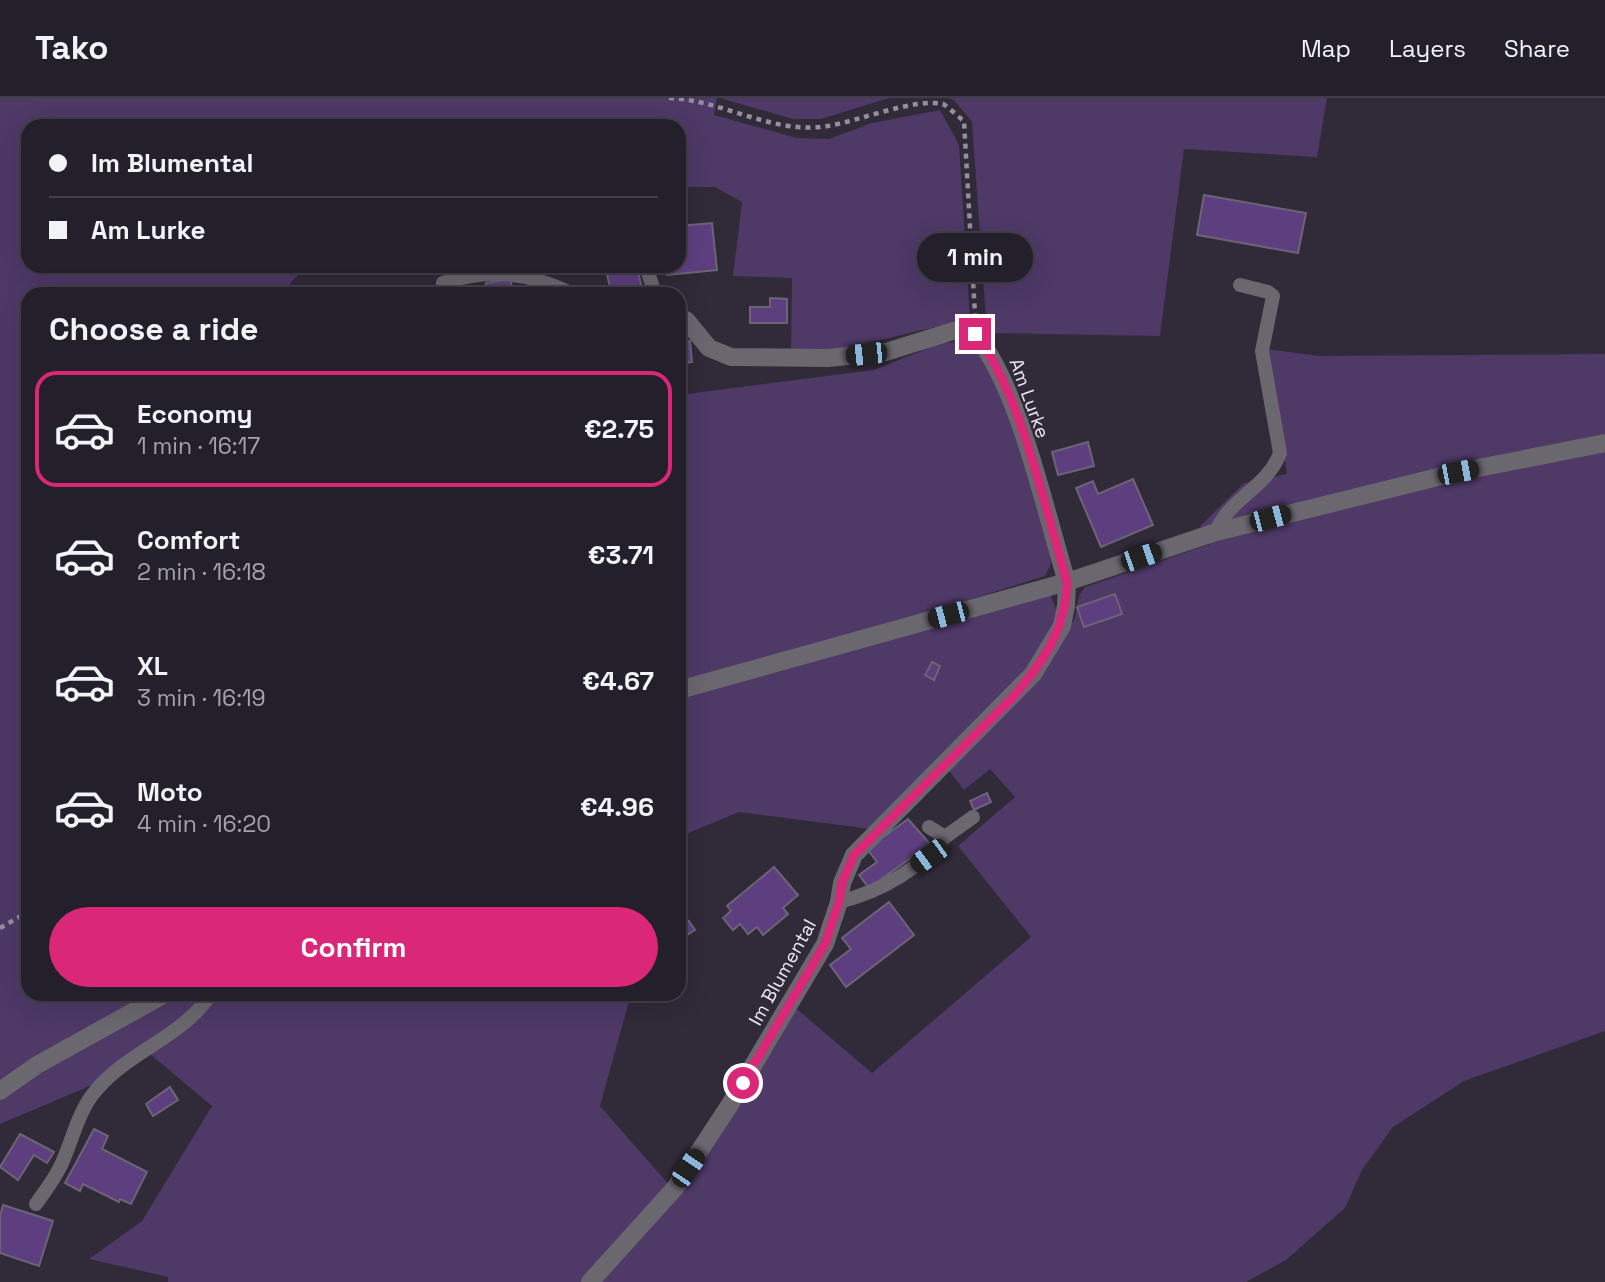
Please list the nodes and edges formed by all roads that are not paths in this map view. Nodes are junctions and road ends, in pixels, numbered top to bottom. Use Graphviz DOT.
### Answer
graph roads {
  1 [pos="492,273"];
  2 [pos="519,273"];
  3 [pos="443,283"];
  4 [pos="1240,285"];
  5 [pos="555,287"];
  6 [pos="686,324"];
  7 [pos="1605,443"];
  8 [pos="1216,532"];
  9 [pos="1067,582"];
  10 [pos="686,688"];
  11 [pos="973,817"];
  12 [pos="929,827"];
  13 [pos="945,836"];
  14 [pos="839,902"];
  15 [pos="152,1001"];
  16 [pos="205,1001"];
  17 [pos="0,1091"];
  18 [pos="36,1204"];
  19 [pos="590,1282"];
  1 -- 3 [label="lane"];
  2 -- 5 [label="lane"];
  4 -- 8 [label="lane"];
  6 -- 9 [label="street, Am Lurke"];
  7 -- 8 [label="street"];
  8 -- 9 [label="street"];
  9 -- 10 [label="street"];
  9 -- 14 [label="street, Im Blumental"];
  11 -- 13 [label="lane"];
  12 -- 13 [label="lane"];
  13 -- 14 [label="lane"];
  14 -- 19 [label="street, Im Blumental"];
  15 -- 17 [label="street"];
  16 -- 18 [label="lane"];
}
